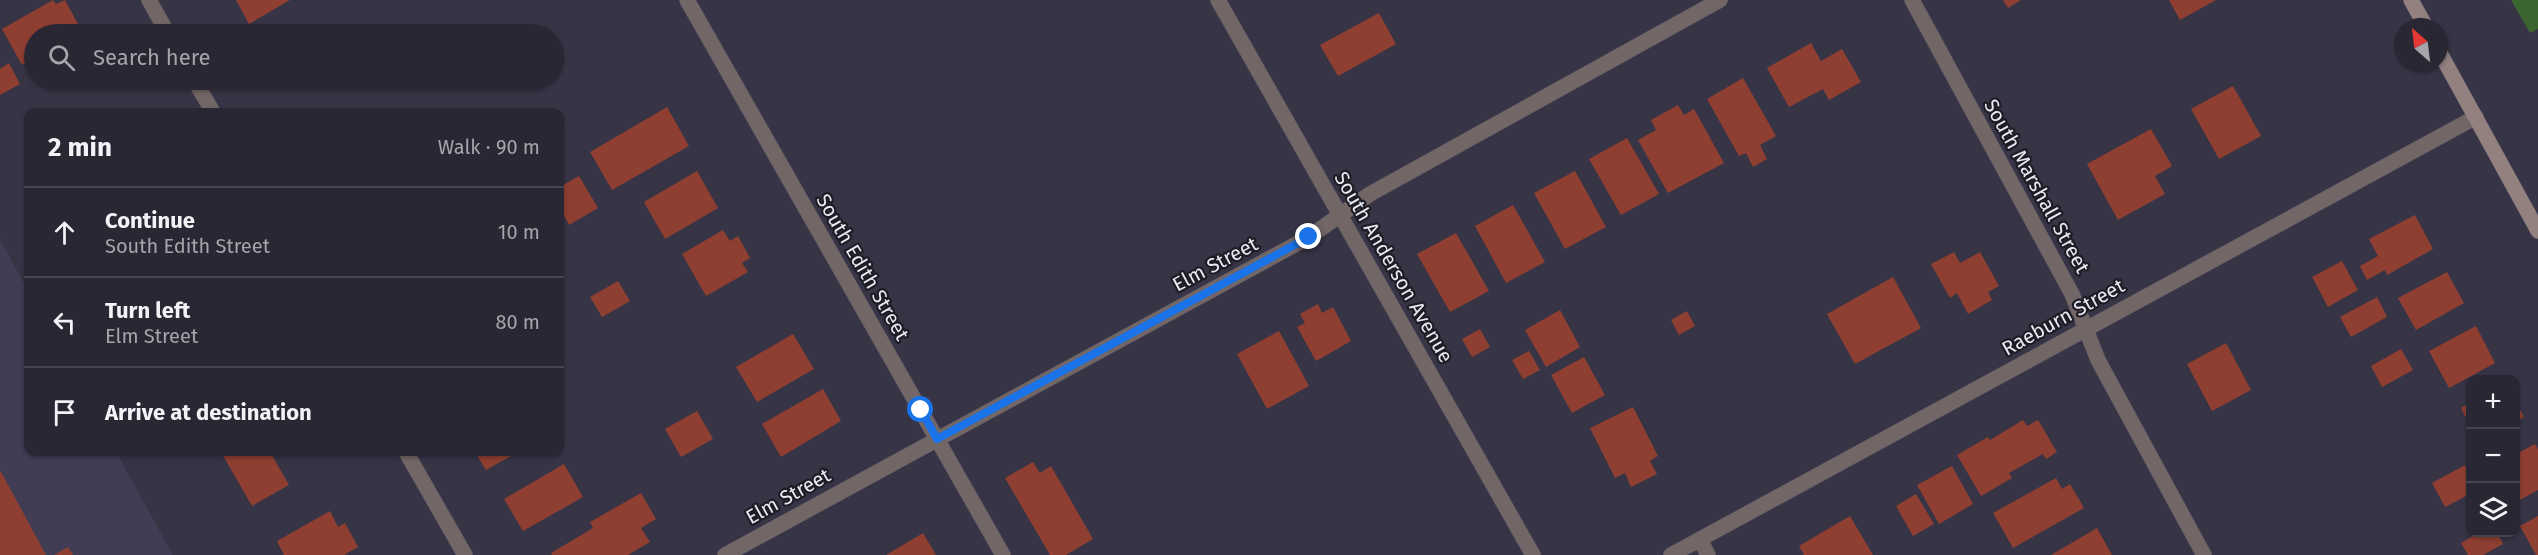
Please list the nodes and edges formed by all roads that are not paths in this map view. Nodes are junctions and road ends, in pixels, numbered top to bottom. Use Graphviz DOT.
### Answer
graph roads {
  1 [pos="149,0"];
  2 [pos="687,0"];
  3 [pos="1218,0"];
  4 [pos="1720,0"];
  5 [pos="1912,0"];
  6 [pos="2410,0"];
  7 [pos="2421,18"];
  8 [pos="162,24"];
  9 [pos="2448,67"];
  10 [pos="200,90"];
  11 [pos="211,108"];
  12 [pos="2476,117"];
  13 [pos="1340,216"];
  14 [pos="2538,231"];
  15 [pos="2086,329"];
  16 [pos="937,439"];
  17 [pos="408,456"];
  18 [pos="1700,539"];
  19 [pos="465,555"];
  20 [pos="725,555"];
  21 [pos="1003,555"];
  22 [pos="1533,555"];
  23 [pos="1671,555"];
  24 [pos="1708,555"];
  25 [pos="2204,555"];
  1 -- 8 [label="street"];
  2 -- 16 [label="street, South Edith Street"];
  3 -- 13 [label="street, South Anderson Avenue"];
  4 -- 13 [label="street, Elm Street"];
  5 -- 15 [label="street, South Marshall Street"];
  6 -- 7 [label="main road"];
  9 -- 12 [label="main road"];
  10 -- 11 [label="street"];
  12 -- 14 [label="main road"];
  12 -- 15 [label="street, Raeburn Street"];
  13 -- 16 [label="street, Elm Street"];
  13 -- 22 [label="street, South Anderson Avenue"];
  15 -- 18 [label="street, Raeburn Street"];
  15 -- 25 [label="street, South Marshall Street"];
  16 -- 20 [label="street, Elm Street"];
  16 -- 21 [label="street, South Edith Street"];
  17 -- 19 [label="street"];
  18 -- 23 [label="street, Raeburn Street"];
  18 -- 24 [label="street"];
}
